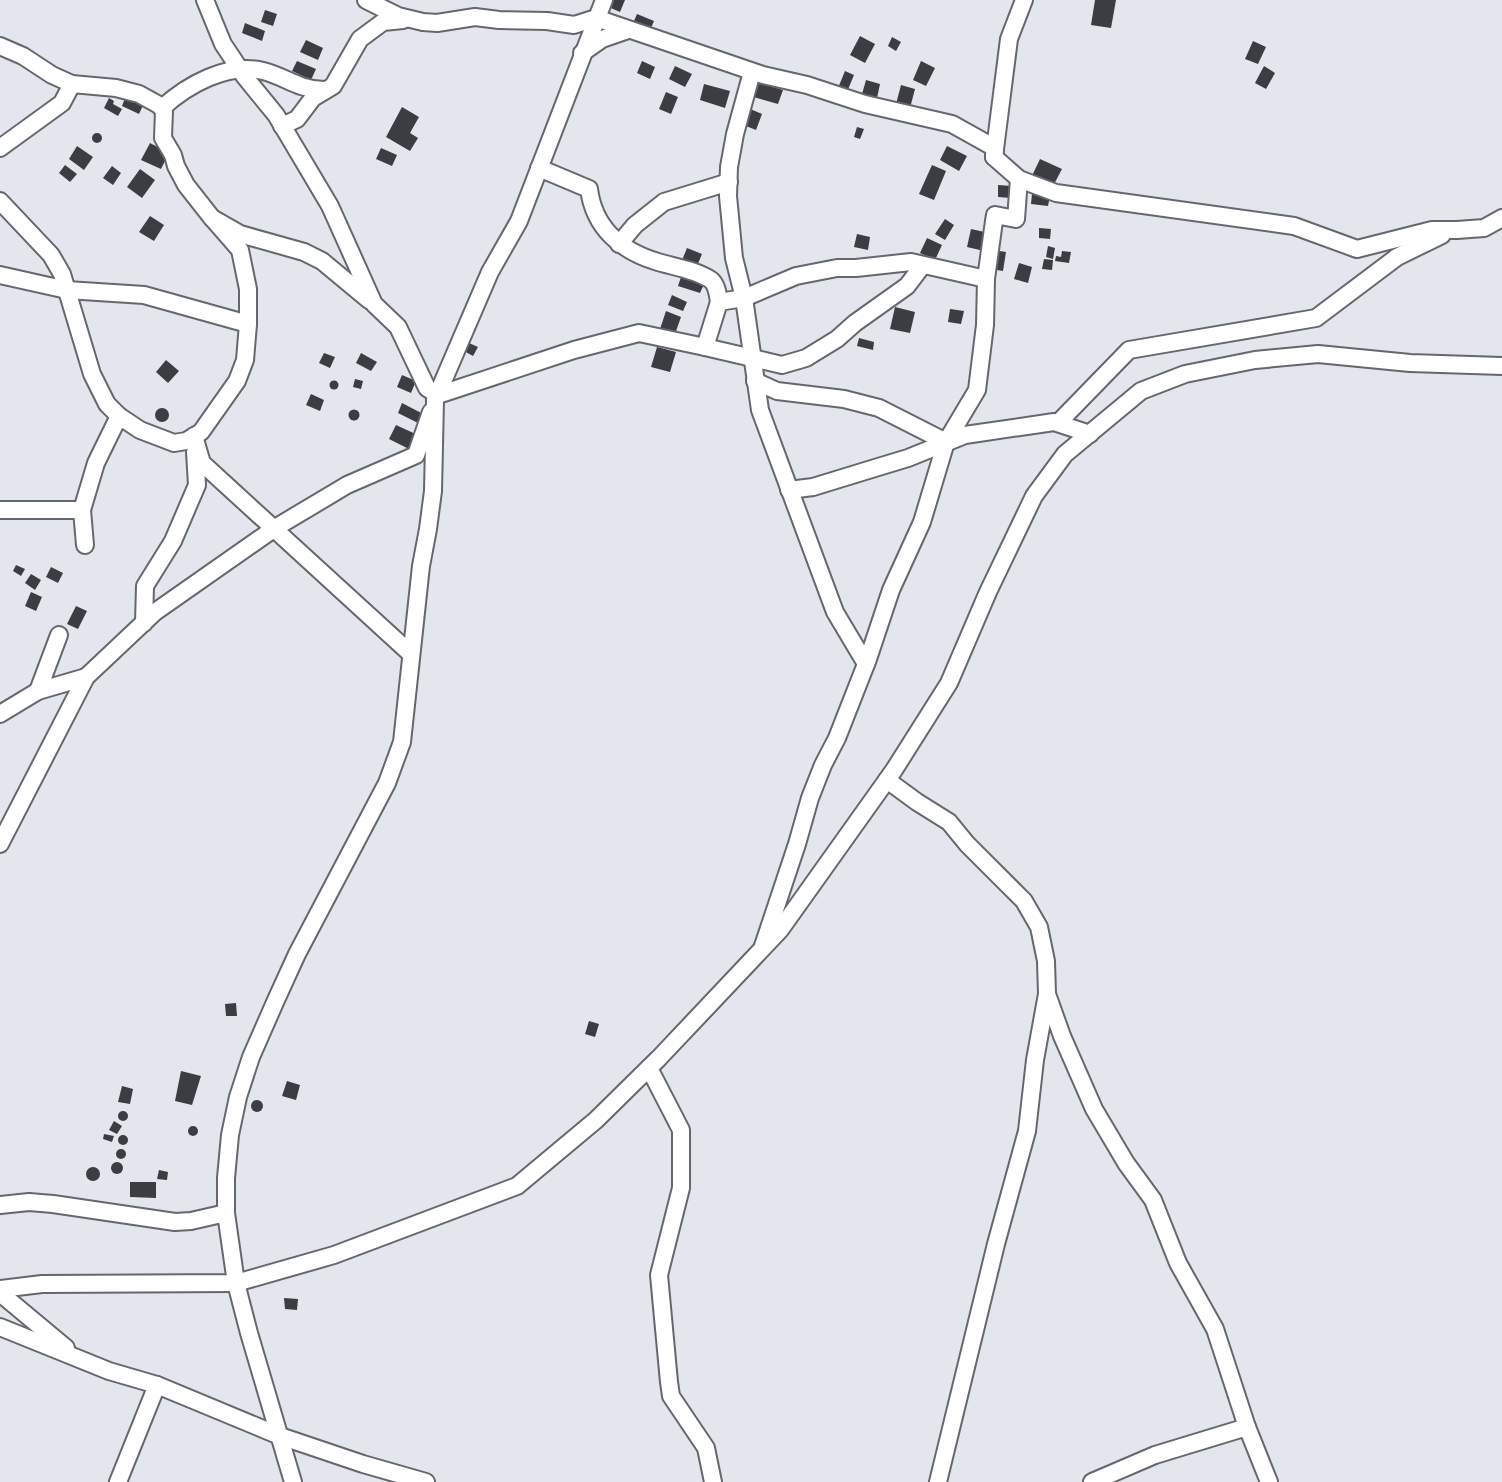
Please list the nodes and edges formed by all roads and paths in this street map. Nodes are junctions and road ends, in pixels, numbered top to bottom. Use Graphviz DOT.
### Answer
graph roads {
  1 [pos="205,0"];
  2 [pos="366,0"];
  3 [pos="604,0"];
  4 [pos="1024,0"];
  5 [pos="596,18"];
  6 [pos="407,19"];
  7 [pos="628,30"];
  8 [pos="0,46"];
  9 [pos="582,53"];
  10 [pos="240,69"];
  11 [pos="753,72"];
  12 [pos="72,84"];
  13 [pos="324,90"];
  14 [pos="162,108"];
  15 [pos="282,126"];
  16 [pos="0,148"];
  17 [pos="994,157"];
  18 [pos="539,168"];
  19 [pos="1019,179"];
  20 [pos="729,182"];
  21 [pos="0,201"];
  22 [pos="212,218"];
  23 [pos="1502,218"];
  24 [pos="1451,230"];
  25 [pos="619,244"];
  26 [pos="923,265"];
  27 [pos="0,275"];
  28 [pos="986,279"];
  29 [pos="67,290"];
  30 [pos="744,298"];
  31 [pos="719,302"];
  32 [pos="374,304"];
  33 [pos="248,324"];
  34 [pos="705,347"];
  35 [pos="752,359"];
  36 [pos="1502,366"];
  37 [pos="755,381"];
  38 [pos="436,397"];
  39 [pos="119,416"];
  40 [pos="1058,423"];
  41 [pos="1089,434"];
  42 [pos="194,436"];
  43 [pos="946,442"];
  44 [pos="789,490"];
  45 [pos="0,510"];
  46 [pos="82,510"];
  47 [pos="275,528"];
  48 [pos="85,546"];
  49 [pos="144,623"];
  50 [pos="59,635"];
  51 [pos="411,654"];
  52 [pos="866,664"];
  53 [pos="86,677"];
  54 [pos="38,691"];
  55 [pos="0,714"];
  56 [pos="887,780"];
  57 [pos="0,844"];
  58 [pos="761,951"];
  59 [pos="1047,994"];
  60 [pos="649,1068"];
  61 [pos="0,1205"];
  62 [pos="226,1213"];
  63 [pos="236,1282"];
  64 [pos="0,1291"];
  65 [pos="0,1327"];
  66 [pos="78,1358"];
  67 [pos="157,1385"];
  68 [pos="1247,1427"];
  69 [pos="280,1437"];
  70 [pos="118,1482"];
  71 [pos="293,1482"];
  72 [pos="426,1482"];
  73 [pos="713,1482"];
  74 [pos="938,1482"];
  75 [pos="1092,1482"];
  76 [pos="1269,1482"];
  1 -- 10 [label="street"];
  2 -- 6 [label="street"];
  3 -- 5 [label="street"];
  4 -- 17 [label="street"];
  5 -- 6 [label="street"];
  5 -- 7 [label="street"];
  5 -- 9 [label="street"];
  6 -- 13 [label="street"];
  7 -- 9 [label="street"];
  7 -- 11 [label="street"];
  8 -- 12 [label="street"];
  9 -- 18 [label="street"];
  10 -- 13 [label="street"];
  10 -- 14 [label="street"];
  10 -- 15 [label="street"];
  11 -- 17 [label="street"];
  11 -- 20 [label="street"];
  12 -- 14 [label="street"];
  12 -- 16 [label="street"];
  13 -- 15 [label="street"];
  14 -- 22 [label="street"];
  15 -- 32 [label="street"];
  17 -- 19 [label="street"];
  18 -- 25 [label="street"];
  18 -- 38 [label="street"];
  19 -- 24 [label="street"];
  19 -- 28 [label="street"];
  20 -- 25 [label="street"];
  20 -- 30 [label="street"];
  21 -- 29 [label="street"];
  22 -- 32 [label="street"];
  22 -- 33 [label="street"];
  23 -- 24 [label="street"];
  24 -- 40 [label="street"];
  25 -- 31 [label="street"];
  26 -- 28 [label="street"];
  26 -- 30 [label="street"];
  26 -- 35 [label="street"];
  27 -- 29 [label="street"];
  28 -- 43 [label="street"];
  29 -- 33 [label="street"];
  29 -- 39 [label="street"];
  30 -- 31 [label="street"];
  30 -- 35 [label="street"];
  31 -- 34 [label="street"];
  32 -- 38 [label="street"];
  33 -- 42 [label="street"];
  34 -- 35 [label="street"];
  34 -- 38 [label="street"];
  35 -- 37 [label="street"];
  36 -- 41 [label="street"];
  37 -- 43 [label="street"];
  37 -- 44 [label="street"];
  38 -- 47 [label="street"];
  38 -- 51 [label="street"];
  39 -- 42 [label="street"];
  39 -- 46 [label="street"];
  40 -- 41 [label="street"];
  40 -- 43 [label="street"];
  41 -- 56 [label="street"];
  42 -- 47 [label="street"];
  42 -- 49 [label="street"];
  43 -- 44 [label="street"];
  43 -- 52 [label="street"];
  44 -- 52 [label="street"];
  45 -- 46 [label="street"];
  46 -- 48 [label="street"];
  47 -- 49 [label="street"];
  47 -- 51 [label="street"];
  49 -- 53 [label="street"];
  50 -- 54 [label="street"];
  51 -- 62 [label="street"];
  52 -- 58 [label="street"];
  53 -- 54 [label="street"];
  53 -- 57 [label="street"];
  54 -- 55 [label="street"];
  56 -- 58 [label="street"];
  56 -- 59 [label="street"];
  58 -- 60 [label="street"];
  59 -- 68 [label="street"];
  59 -- 74 [label="street"];
  60 -- 63 [label="street"];
  60 -- 73 [label="street"];
  61 -- 62 [label="street"];
  62 -- 63 [label="street"];
  63 -- 64 [label="street"];
  63 -- 69 [label="street"];
  64 -- 66 [label="street"];
  65 -- 66 [label="street"];
  66 -- 67 [label="street"];
  67 -- 69 [label="street"];
  67 -- 70 [label="street"];
  68 -- 75 [label="street"];
  68 -- 76 [label="street"];
  69 -- 71 [label="street"];
  69 -- 72 [label="street"];
}
